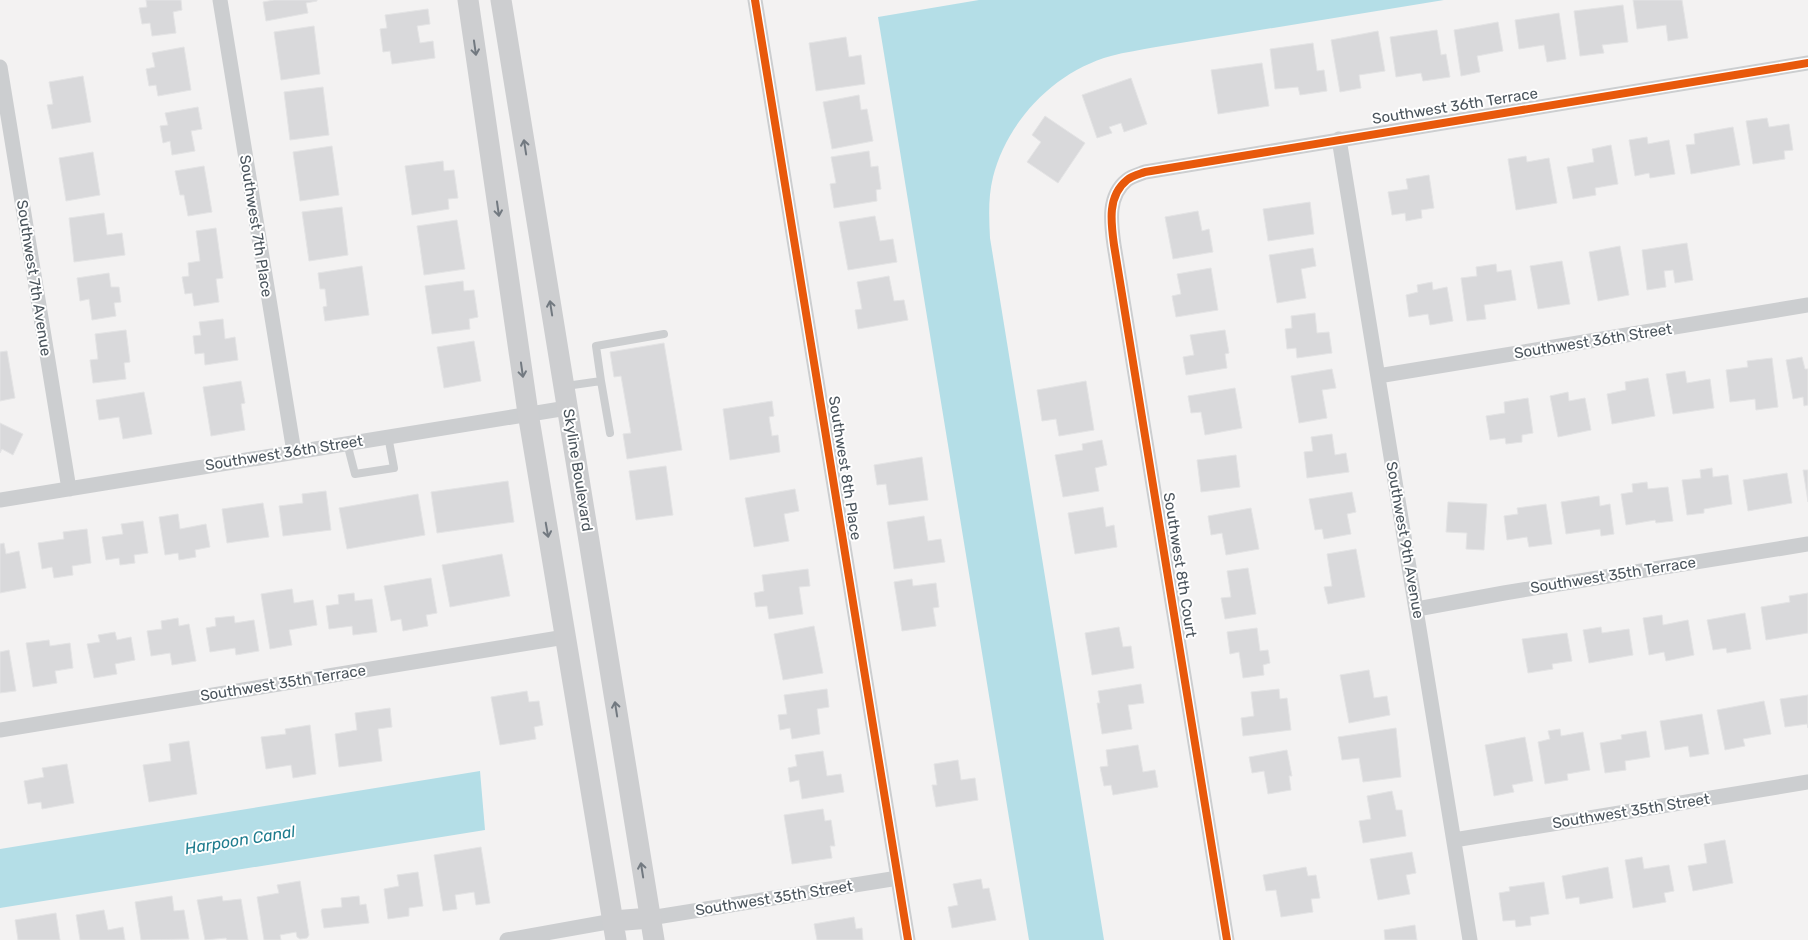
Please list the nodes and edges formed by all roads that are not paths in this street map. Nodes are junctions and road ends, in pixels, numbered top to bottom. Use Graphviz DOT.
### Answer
graph roads {
  1 [pos="220,0"];
  2 [pos="468,0"];
  3 [pos="502,0"];
  4 [pos="755,0"];
  5 [pos="1808,63"];
  6 [pos="0,67"];
  7 [pos="1339,139"];
  8 [pos="1115,194"];
  9 [pos="1808,305"];
  10 [pos="664,334"];
  11 [pos="1378,376"];
  12 [pos="601,381"];
  13 [pos="564,386"];
  14 [pos="567,408"];
  15 [pos="528,413"];
  16 [pos="610,433"];
  17 [pos="388,436"];
  18 [pos="347,443"];
  19 [pos="294,452"];
  20 [pos="69,489"];
  21 [pos="0,500"];
  22 [pos="1808,544"];
  23 [pos="1417,609"];
  24 [pos="565,637"];
  25 [pos="0,730"];
  26 [pos="1808,782"];
  27 [pos="1454,840"];
  28 [pos="898,878"];
  29 [pos="650,918"];
  30 [pos="614,931"];
  31 [pos="507,940"];
  32 [pos="654,940"];
  33 [pos="908,940"];
  34 [pos="1227,940"];
  35 [pos="1470,940"];
  1 -- 19 [label="street, Southwest 7th Place"];
  2 -- 15 [label="street, one-way"];
  13 -- 3 [label="street, Skyline Boulevard, one-way"];
  4 -- 28 [label="street, Southwest 8th Place"];
  5 -- 7 [label="street, Southwest 36th Terrace"];
  6 -- 20 [label="street, Southwest 7th Avenue"];
  7 -- 8 [label="street, Southwest 36th Terrace"];
  7 -- 11 [label="street, Southwest 9th Avenue"];
  8 -- 34 [label="street, Southwest 8th Court"];
  9 -- 11 [label="street, Southwest 36th Street"];
  10 -- 12 [label="lane"];
  11 -- 23 [label="street, Southwest 9th Avenue"];
  12 -- 13 [label="lane"];
  12 -- 16 [label="lane"];
  13 -- 14 [label="street, Skyline Boulevard"];
  14 -- 15 [label="street, Southwest 36th Street"];
  29 -- 14 [label="street, Skyline Boulevard, one-way"];
  15 -- 17 [label="street, Southwest 36th Street"];
  15 -- 24 [label="street, one-way"];
  17 -- 18 [label="street, Southwest 36th Street"];
  17 -- 18 [label="lane"];
  18 -- 19 [label="street, Southwest 36th Street"];
  19 -- 20 [label="street, Southwest 36th Street"];
  20 -- 21 [label="street, Southwest 36th Street"];
  22 -- 23 [label="street, Southwest 35th Terrace"];
  23 -- 27 [label="street, Southwest 9th Avenue"];
  24 -- 25 [label="street, Southwest 35th Terrace"];
  24 -- 30 [label="street"];
  26 -- 27 [label="street, Southwest 35th Street"];
  27 -- 35 [label="street, Southwest 9th Avenue"];
  28 -- 29 [label="street, Southwest 35th Street"];
  28 -- 33 [label="street, Southwest 8th Place"];
  29 -- 30 [label="street"];
  29 -- 32 [label="street, Skyline Boulevard"];
  30 -- 31 [label="street"];
}
